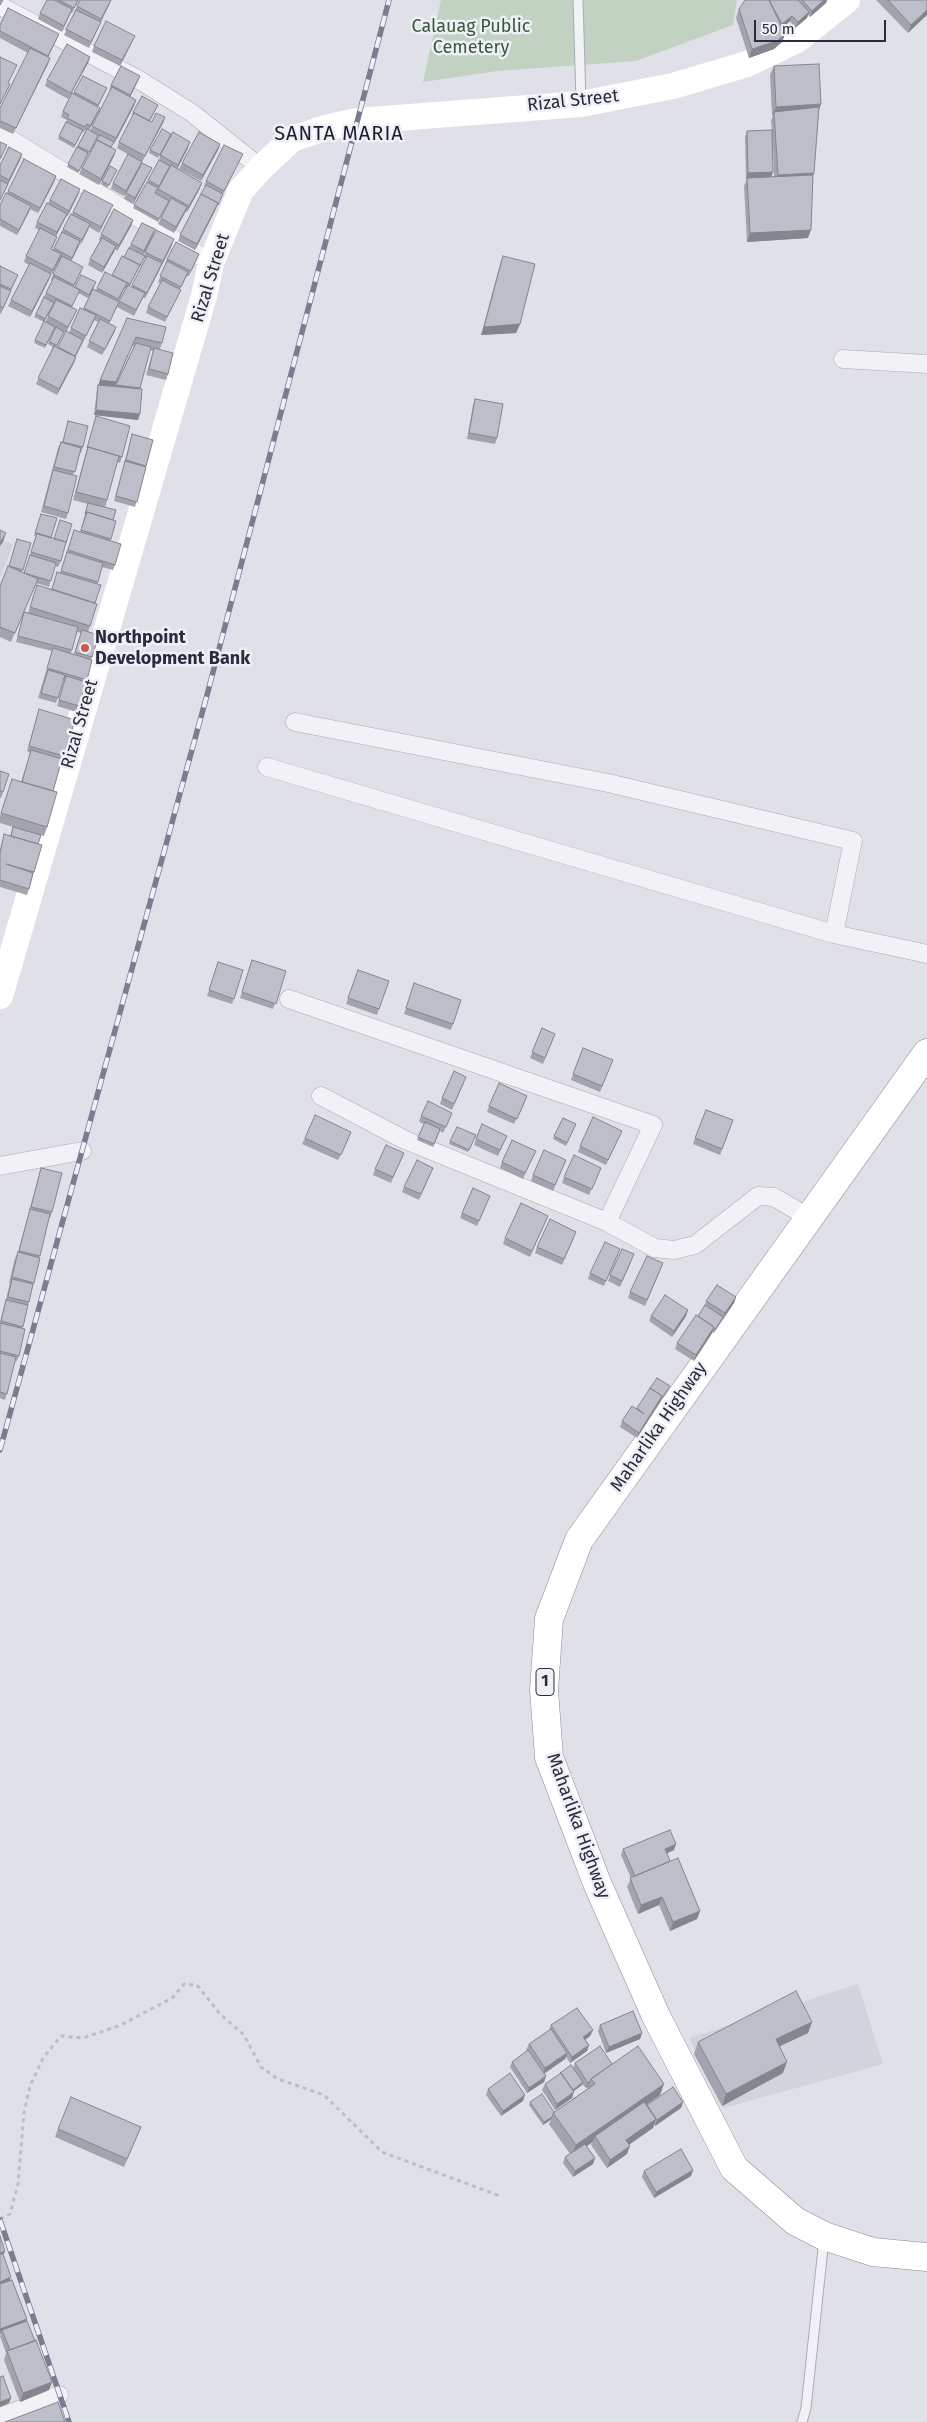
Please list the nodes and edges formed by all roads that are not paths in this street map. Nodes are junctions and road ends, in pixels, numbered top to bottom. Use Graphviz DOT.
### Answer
graph roads {
  1 [pos="578,0"];
  2 [pos="847,0"];
  3 [pos="4,8"];
  4 [pos="581,104"];
  5 [pos="0,133"];
  6 [pos="261,168"];
  7 [pos="211,263"];
  8 [pos="842,359"];
  9 [pos="927,364"];
  10 [pos="295,722"];
  11 [pos="267,767"];
  12 [pos="834,934"];
  13 [pos="927,954"];
  14 [pos="0,996"];
  15 [pos="289,999"];
  16 [pos="927,1053"];
  17 [pos="321,1096"];
  18 [pos="82,1152"];
  19 [pos="0,1166"];
  20 [pos="808,1217"];
  21 [pos="608,1222"];
  22 [pos="824,2236"];
  23 [pos="927,2257"];
  24 [pos="59,2395"];
  25 [pos="0,2417"];
  26 [pos="802,2422"];
  1 -- 4 [label="lane"];
  2 -- 4 [label="street, Rizal Street"];
  3 -- 6 [label="street"];
  4 -- 6 [label="street, Rizal Street"];
  5 -- 7 [label="street"];
  6 -- 7 [label="street, Rizal Street"];
  7 -- 14 [label="street, Rizal Street"];
  8 -- 9 [label="street"];
  10 -- 12 [label="street"];
  11 -- 12 [label="street"];
  12 -- 13 [label="street"];
  15 -- 21 [label="street"];
  16 -- 20 [label="highway, Maharlika Highway / 1"];
  17 -- 21 [label="street"];
  18 -- 19 [label="street"];
  20 -- 21 [label="street"];
  20 -- 22 [label="highway, Maharlika Highway / 1"];
  22 -- 23 [label="highway, Maharlika Highway / 1"];
  22 -- 26 [label="lane"];
  24 -- 25 [label="street"];
}
